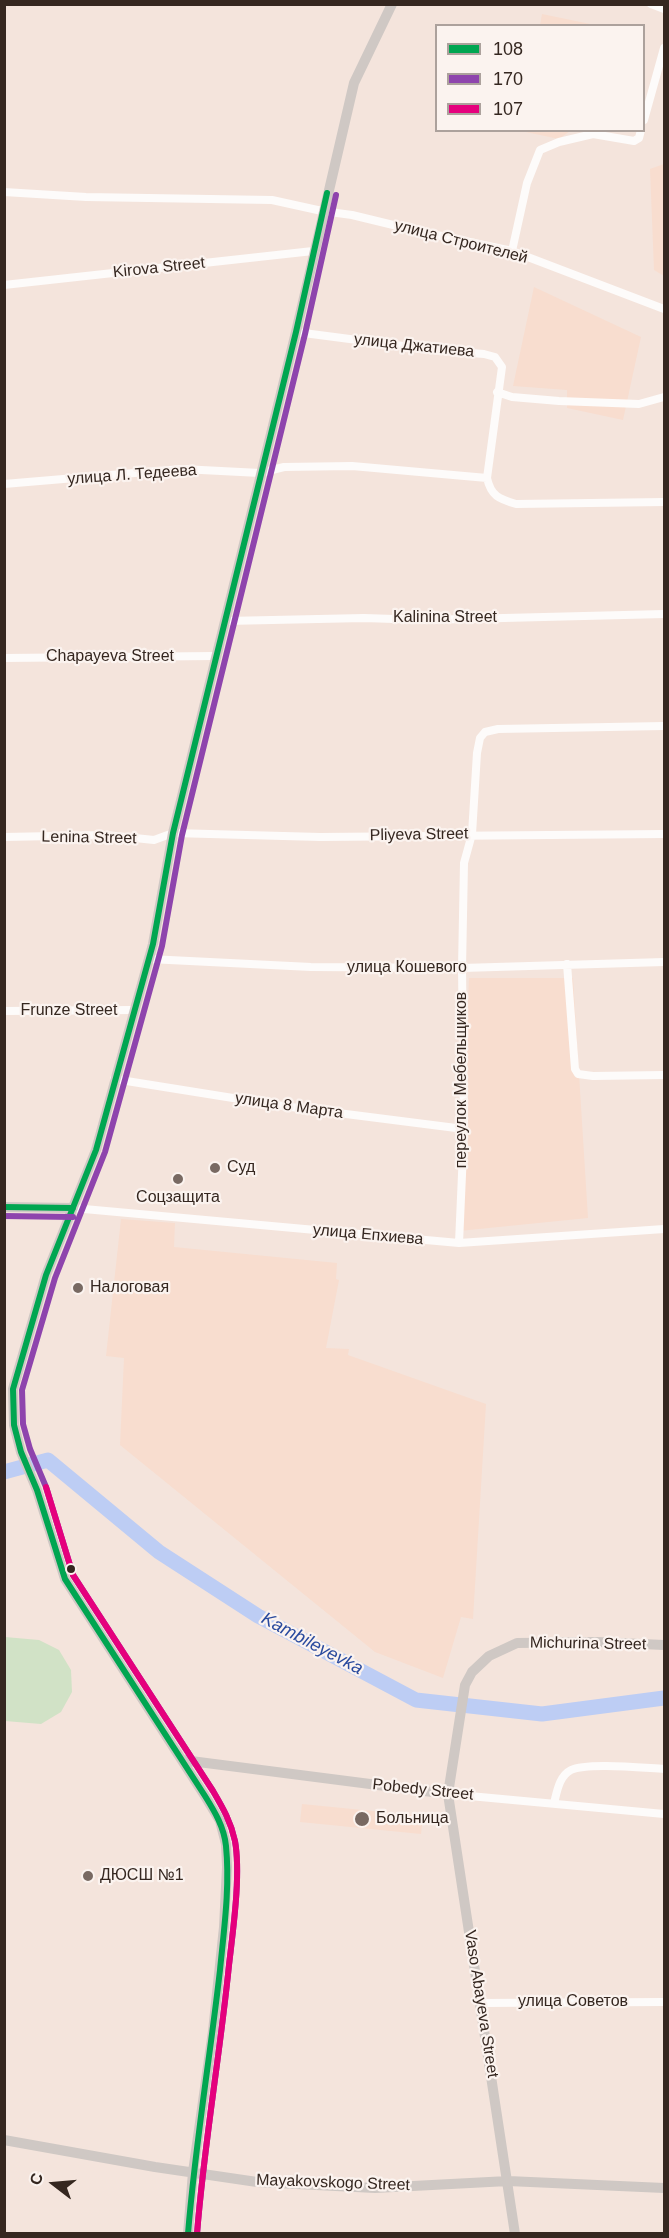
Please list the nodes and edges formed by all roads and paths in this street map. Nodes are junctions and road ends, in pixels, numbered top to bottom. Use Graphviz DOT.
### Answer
graph roads {
  1 [pos="392,4"];
  2 [pos="651,4"];
  3 [pos="664,9"];
  4 [pos="664,48"];
  5 [pos="645,116"];
  6 [pos="640,132"];
  7 [pos="4,192"];
  8 [pos="322,212"];
  9 [pos="314,251"];
  10 [pos="512,251"];
  11 [pos="4,285"];
  12 [pos="664,309"];
  13 [pos="296,332"];
  14 [pos="497,392"];
  15 [pos="664,397"];
  16 [pos="260,473"];
  17 [pos="487,478"];
  18 [pos="4,484"];
  19 [pos="664,502"];
  20 [pos="664,614"];
  21 [pos="226,621"];
  22 [pos="215,656"];
  23 [pos="4,658"];
  24 [pos="664,726"];
  25 [pos="173,833"];
  26 [pos="472,834"];
  27 [pos="664,834"];
  28 [pos="4,837"];
  29 [pos="149,959"];
  30 [pos="664,962"];
  31 [pos="567,964"];
  32 [pos="462,968"];
  33 [pos="134,1010"];
  34 [pos="4,1011"];
  35 [pos="664,1075"];
  36 [pos="114,1079"];
  37 [pos="464,1130"];
  38 [pos="4,1207"];
  39 [pos="73,1208"];
  40 [pos="664,1229"];
  41 [pos="459,1243"];
  42 [pos="664,1645"];
  43 [pos="183,1760"];
  44 [pos="664,1769"];
  45 [pos="450,1774"];
  46 [pos="448,1794"];
  47 [pos="554,1803"];
  48 [pos="664,1814"];
  49 [pos="664,2002"];
  50 [pos="481,2003"];
  51 [pos="4,2140"];
  52 [pos="193,2172"];
  53 [pos="508,2181"];
  54 [pos="664,2188"];
  55 [pos="188,2234"];
  56 [pos="515,2234"];
  1 -- 8 [label="main road"];
  2 -- 3 [label="street"];
  4 -- 5 [label="street"];
  6 -- 10 [label="street"];
  7 -- 8 [label="street, улица Строителей"];
  8 -- 9 [label="main road"];
  8 -- 10 [label="street, улица Строителей"];
  9 -- 11 [label="street, Kirova Street"];
  9 -- 13 [label="main road"];
  10 -- 12 [label="street, улица Строителей"];
  13 -- 14 [label="street, улица Джатиева"];
  13 -- 16 [label="main road"];
  14 -- 15 [label="street"];
  14 -- 17 [label="street, улица Джатиева"];
  16 -- 17 [label="street, улица Л. Тедеева"];
  16 -- 18 [label="street, улица Л. Тедеева"];
  16 -- 21 [label="main road"];
  17 -- 19 [label="street"];
  20 -- 21 [label="street, Kalinina Street"];
  21 -- 22 [label="main road"];
  22 -- 23 [label="street, Chapayeva Street"];
  22 -- 25 [label="main road"];
  24 -- 26 [label="street, переулок Мебельщиков"];
  25 -- 26 [label="street, Pliyeva Street"];
  25 -- 28 [label="street, Lenina Street"];
  25 -- 29 [label="main road"];
  26 -- 27 [label="street, Pliyeva Street"];
  26 -- 32 [label="street, переулок Мебельщиков"];
  29 -- 32 [label="street, улица Кошевого"];
  29 -- 33 [label="main road"];
  30 -- 31 [label="street, улица Кошевого"];
  31 -- 32 [label="street, улица Кошевого"];
  31 -- 35 [label="street"];
  32 -- 37 [label="street, переулок Мебельщиков"];
  33 -- 34 [label="street, Frunze Street"];
  33 -- 36 [label="main road"];
  36 -- 37 [label="street, улица 8 Марта"];
  36 -- 39 [label="main road"];
  37 -- 41 [label="street, переулок Мебельщиков"];
  38 -- 39 [label="main road"];
  39 -- 41 [label="street, улица Епхиева"];
  39 -- 43 [label="main road"];
  40 -- 41 [label="street, улица Епхиева"];
  42 -- 45 [label="main road, Michurina Street"];
  43 -- 46 [label="main road, Pobedy Street"];
  43 -- 52 [label="main road"];
  44 -- 47 [label="street"];
  45 -- 46 [label="main road, Vaso Abayeva Street"];
  46 -- 47 [label="street, Pobedy Street"];
  46 -- 50 [label="main road, Vaso Abayeva Street"];
  47 -- 48 [label="street, Pobedy Street"];
  49 -- 50 [label="street, улица Советов"];
  50 -- 53 [label="main road, Vaso Abayeva Street"];
  51 -- 52 [label="main road, Mayakovskogo Street"];
  52 -- 53 [label="main road, Mayakovskogo Street"];
  52 -- 55 [label="main road"];
  53 -- 54 [label="main road, Mayakovskogo Street"];
  53 -- 56 [label="main road, Vaso Abayeva Street"];
}
